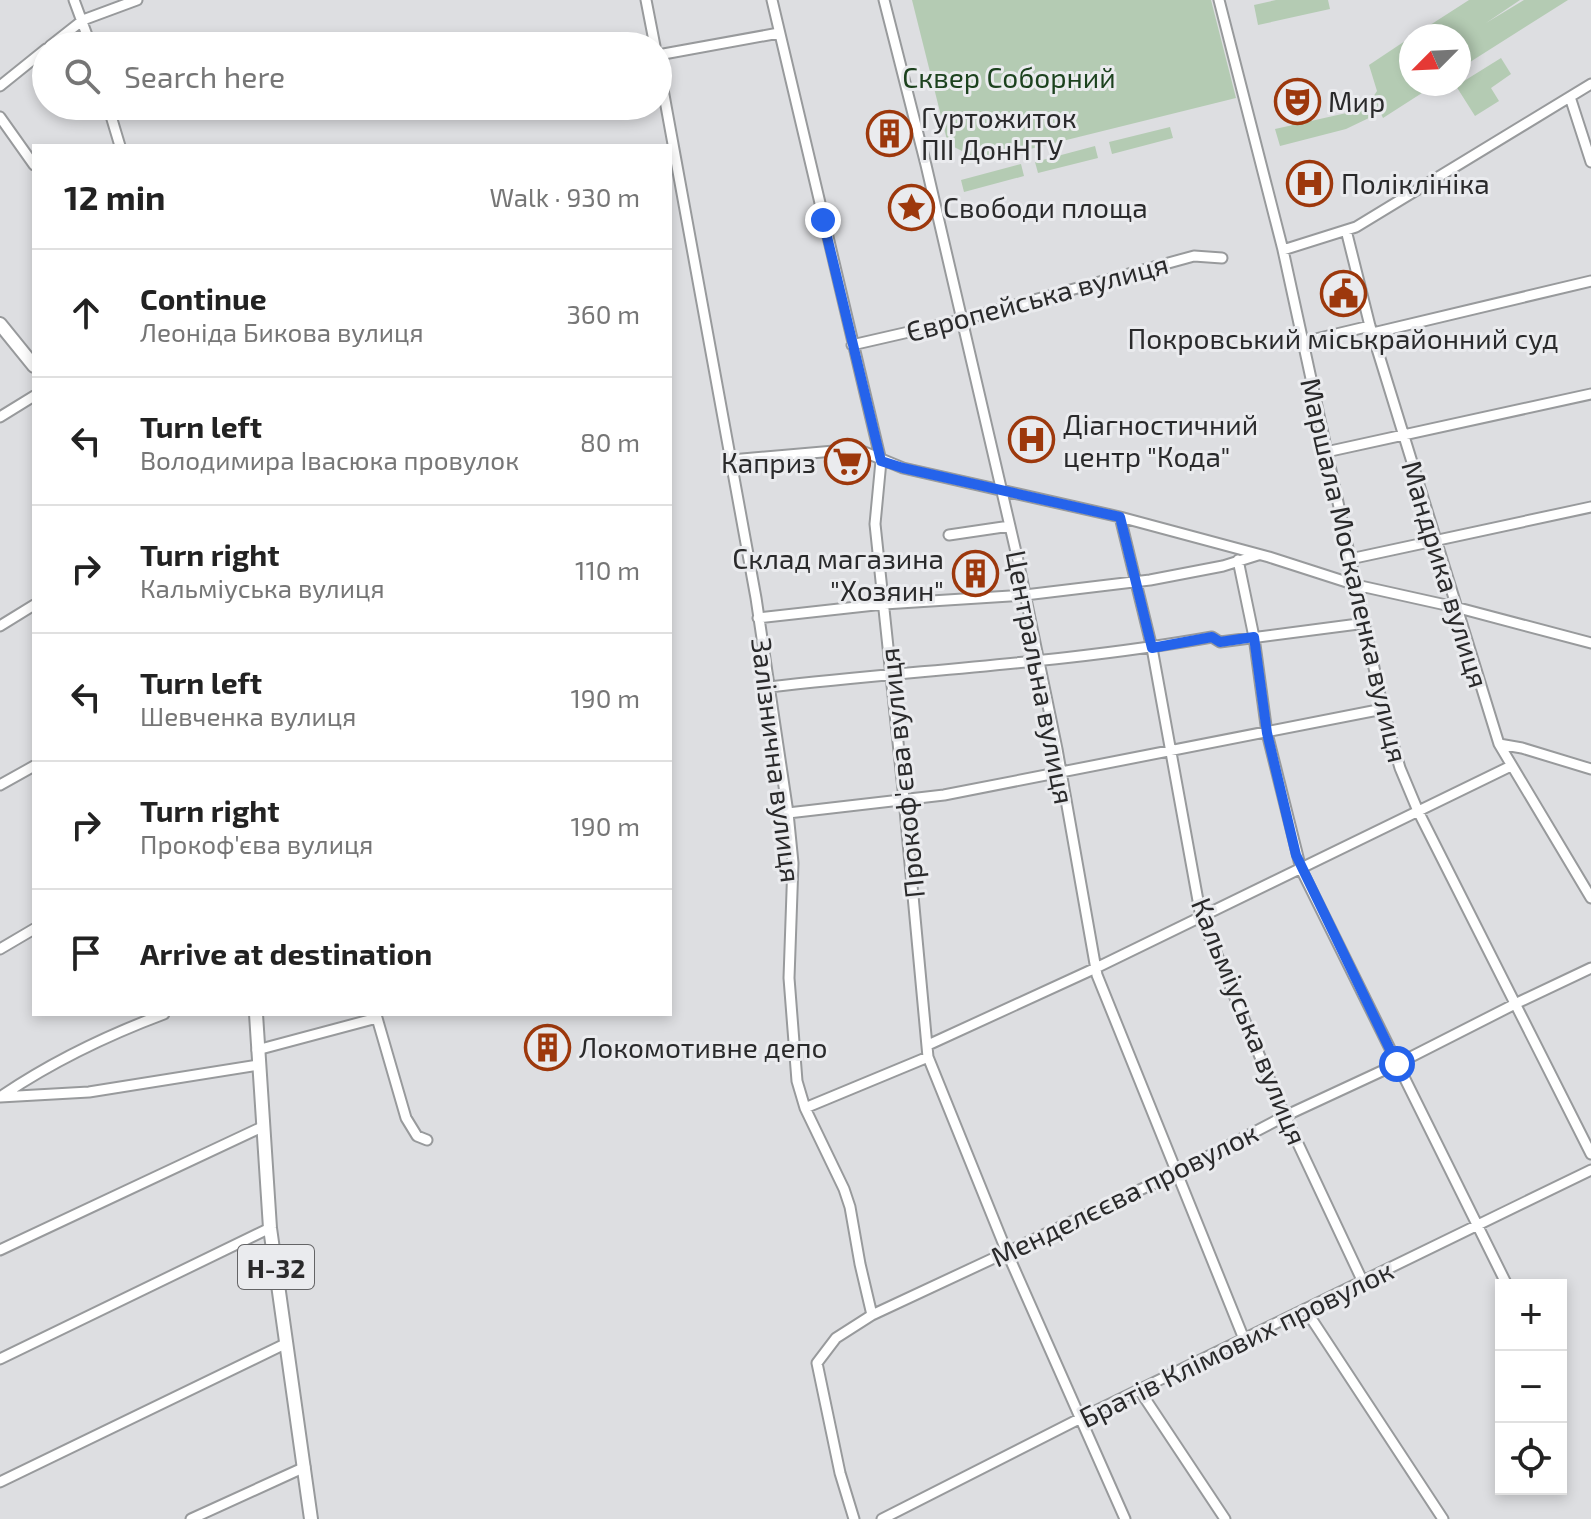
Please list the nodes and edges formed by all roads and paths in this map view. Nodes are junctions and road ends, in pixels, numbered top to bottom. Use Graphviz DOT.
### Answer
graph roads {
  1 [pos="74,0"];
  2 [pos="137,0"];
  3 [pos="646,0"];
  4 [pos="772,0"];
  5 [pos="884,0"];
  6 [pos="1219,0"];
  7 [pos="83,20"];
  8 [pos="68,32"];
  9 [pos="87,32"];
  10 [pos="652,32"];
  11 [pos="779,33"];
  12 [pos="672,52"];
  13 [pos="32,61"];
  14 [pos="1591,84"];
  15 [pos="0,86"];
  16 [pos="1570,97"];
  17 [pos="0,117"];
  18 [pos="112,120"];
  19 [pos="669,120"];
  20 [pos="119,144"];
  21 [pos="32,162"];
  22 [pos="1591,162"];
  23 [pos="1346,230"];
  24 [pos="1283,250"];
  25 [pos="1222,258"];
  26 [pos="1591,281"];
  27 [pos="961,320"];
  28 [pos="0,324"];
  29 [pos="1372,330"];
  30 [pos="1303,342"];
  31 [pos="852,345"];
  32 [pos="32,364"];
  33 [pos="1591,394"];
  34 [pos="32,397"];
  35 [pos="0,417"];
  36 [pos="1405,436"];
  37 [pos="1326,452"];
  38 [pos="731,460"];
  39 [pos="881,461"];
  40 [pos="1000,488"];
  41 [pos="1591,507"];
  42 [pos="1120,517"];
  43 [pos="1010,526"];
  44 [pos="949,535"];
  45 [pos="1435,540"];
  46 [pos="1259,555"];
  47 [pos="1350,559"];
  48 [pos="1238,560"];
  49 [pos="1135,582"];
  50 [pos="1356,585"];
  51 [pos="1025,595"];
  52 [pos="884,604"];
  53 [pos="32,606"];
  54 [pos="1455,607"];
  55 [pos="758,618"];
  56 [pos="1366,623"];
  57 [pos="0,626"];
  58 [pos="1254,637"];
  59 [pos="1591,643"];
  60 [pos="1152,648"];
  61 [pos="1039,662"];
  62 [pos="891,673"];
  63 [pos="769,687"];
  64 [pos="1383,709"];
  65 [pos="1267,733"];
  66 [pos="1499,744"];
  67 [pos="1172,752"];
  68 [pos="1511,766"];
  69 [pos="32,767"];
  70 [pos="1591,769"];
  71 [pos="1061,771"];
  72 [pos="0,785"];
  73 [pos="904,799"];
  74 [pos="1418,811"];
  75 [pos="788,813"];
  76 [pos="1301,869"];
  77 [pos="1591,898"];
  78 [pos="1201,917"];
  79 [pos="32,930"];
  80 [pos="0,949"];
  81 [pos="1098,967"];
  82 [pos="1591,968"];
  83 [pos="1517,1003"];
  84 [pos="159,1016"];
  85 [pos="256,1016"];
  86 [pos="376,1016"];
  87 [pos="928,1045"];
  88 [pos="257,1050"];
  89 [pos="928,1057"];
  90 [pos="1397,1064"];
  91 [pos="258,1065"];
  92 [pos="805,1108"];
  93 [pos="1285,1116"];
  94 [pos="262,1127"];
  95 [pos="427,1140"];
  96 [pos="1591,1154"];
  97 [pos="1591,1170"];
  98 [pos="1176,1173"];
  99 [pos="1476,1227"];
  100 [pos="270,1228"];
  101 [pos="0,1250"];
  102 [pos="1006,1250"];
  103 [pos="1504,1279"];
  104 [pos="1362,1280"];
  105 [pos="1305,1309"];
  106 [pos="872,1315"];
  107 [pos="1244,1339"];
  108 [pos="287,1343"];
  109 [pos="0,1359"];
  110 [pos="1140,1391"];
  111 [pos="1079,1419"];
  112 [pos="305,1467"];
  113 [pos="0,1482"];
  114 [pos="191,1519"];
  115 [pos="311,1519"];
  116 [pos="854,1519"];
  117 [pos="882,1519"];
  118 [pos="1125,1519"];
  119 [pos="1225,1519"];
  120 [pos="1443,1519"];
  1 -- 7 [label="street"];
  2 -- 7 [label="street"];
  3 -- 10 [label="street"];
  4 -- 11 [label="street, Прокоф'єва вулиця"];
  5 -- 27 [label="street, Центральна вулиця"];
  6 -- 24 [label="street, Маршала Москаленка вулиця"];
  7 -- 8 [label="street"];
  7 -- 9 [label="street"];
  11 -- 12 [label="street"];
  11 -- 31 [label="street, Прокоф'єва вулиця"];
  13 -- 15 [label="street"];
  14 -- 16 [label="street"];
  16 -- 22 [label="street"];
  16 -- 23 [label="street"];
  17 -- 21 [label="street"];
  18 -- 20 [label="street"];
  19 -- 38 [label="street, Залізнична вулиця"];
  23 -- 24 [label="street"];
  23 -- 29 [label="street, Мандрика вулиця"];
  24 -- 30 [label="street, Маршала Москаленка вулиця"];
  25 -- 27 [label="street, Європейська вулиця"];
  26 -- 29 [label="street"];
  27 -- 31 [label="street, Європейська вулиця"];
  27 -- 40 [label="street, Центральна вулиця"];
  28 -- 32 [label="main road"];
  29 -- 30 [label="street"];
  29 -- 36 [label="street, Мандрика вулиця"];
  30 -- 37 [label="street, Маршала Москаленка вулиця"];
  31 -- 39 [label="street, Прокоф'єва вулиця"];
  33 -- 36 [label="street"];
  34 -- 35 [label="street"];
  36 -- 37 [label="street"];
  36 -- 45 [label="street, Мандрика вулиця"];
  37 -- 47 [label="street, Маршала Москаленка вулиця"];
  38 -- 39 [label="street"];
  38 -- 55 [label="street, Залізнична вулиця"];
  39 -- 40 [label="street"];
  39 -- 52 [label="street, Прокоф'єва вулиця"];
  40 -- 42 [label="street"];
  40 -- 43 [label="street, Центральна вулиця"];
  41 -- 45 [label="street"];
  42 -- 46 [label="street"];
  42 -- 49 [label="street, Кальміуська вулиця"];
  43 -- 44 [label="street"];
  43 -- 51 [label="street, Центральна вулиця"];
  45 -- 47 [label="street"];
  45 -- 54 [label="street, Мандрика вулиця"];
  46 -- 48 [label="street"];
  46 -- 50 [label="street"];
  47 -- 50 [label="street, Маршала Москаленка вулиця"];
  48 -- 49 [label="street"];
  48 -- 58 [label="street"];
  49 -- 51 [label="street"];
  49 -- 60 [label="street, Кальміуська вулиця"];
  50 -- 54 [label="street"];
  50 -- 56 [label="street, Маршала Москаленка вулиця"];
  51 -- 52 [label="street"];
  51 -- 61 [label="street, Центральна вулиця"];
  52 -- 55 [label="street"];
  52 -- 62 [label="street, Прокоф'єва вулиця"];
  53 -- 57 [label="street"];
  54 -- 59 [label="street"];
  54 -- 66 [label="street, Мандрика вулиця"];
  55 -- 63 [label="street, Залізнична вулиця"];
  56 -- 58 [label="street"];
  56 -- 64 [label="street, Маршала Москаленка вулиця"];
  58 -- 60 [label="street"];
  58 -- 65 [label="street"];
  60 -- 61 [label="street"];
  60 -- 67 [label="street, Кальміуська вулиця"];
  61 -- 62 [label="street"];
  61 -- 71 [label="street, Центральна вулиця"];
  62 -- 63 [label="street"];
  62 -- 73 [label="street, Прокоф'єва вулиця"];
  63 -- 75 [label="street, Залізнична вулиця"];
  64 -- 65 [label="street"];
  64 -- 74 [label="street, Маршала Москаленка вулиця"];
  65 -- 67 [label="street"];
  65 -- 76 [label="street"];
  66 -- 68 [label="street, Мандрика вулиця"];
  66 -- 70 [label="street"];
  67 -- 71 [label="street"];
  67 -- 78 [label="street, Кальміуська вулиця"];
  68 -- 74 [label="street"];
  68 -- 77 [label="street, Мандрика вулиця"];
  69 -- 72 [label="street"];
  71 -- 73 [label="street"];
  71 -- 81 [label="street, Центральна вулиця"];
  73 -- 75 [label="street"];
  73 -- 87 [label="street, Прокоф'єва вулиця"];
  74 -- 76 [label="street"];
  74 -- 83 [label="street, Маршала Москаленка вулиця"];
  75 -- 92 [label="street, Залізнична вулиця"];
  76 -- 78 [label="street"];
  76 -- 90 [label="street"];
  78 -- 81 [label="street"];
  78 -- 93 [label="street, Кальміуська вулиця"];
  79 -- 80 [label="street"];
  81 -- 87 [label="street"];
  81 -- 98 [label="street, Центральна вулиця"];
  82 -- 83 [label="street, Менделєєва провулок"];
  83 -- 90 [label="street, Менделєєва провулок"];
  83 -- 96 [label="street, Маршала Москаленка вулиця"];
  84 -- 91 [label="street"];
  85 -- 88 [label="main road, Н-32"];
  86 -- 88 [label="street"];
  86 -- 95 [label="street"];
  87 -- 89 [label="street, Прокоф'єва вулиця"];
  88 -- 91 [label="main road, Н-32"];
  89 -- 92 [label="street"];
  89 -- 102 [label="street, Прокоф'єва вулиця"];
  90 -- 93 [label="street, Менделєєва провулок"];
  90 -- 99 [label="street"];
  91 -- 94 [label="main road, Н-32"];
  92 -- 106 [label="street, Залізнична вулиця"];
  93 -- 98 [label="street, Менделєєва провулок"];
  93 -- 104 [label="street, Кальміуська вулиця"];
  94 -- 100 [label="main road, Н-32"];
  94 -- 101 [label="street"];
  97 -- 99 [label="street, Братів Клімових провулок"];
  98 -- 102 [label="street, Менделєєва провулок"];
  98 -- 107 [label="street, Центральна вулиця"];
  99 -- 103 [label="street"];
  99 -- 104 [label="street, Братів Клімових провулок"];
  100 -- 108 [label="main road, Н-32"];
  100 -- 109 [label="street"];
  102 -- 106 [label="street, Менделєєва провулок"];
  102 -- 111 [label="street, Прокоф'єва вулиця"];
  104 -- 105 [label="street, Братів Клімових провулок"];
  105 -- 107 [label="street, Братів Клімових провулок"];
  105 -- 120 [label="street"];
  106 -- 116 [label="street"];
  107 -- 110 [label="street, Братів Клімових провулок"];
  108 -- 112 [label="main road, Н-32"];
  108 -- 113 [label="street"];
  110 -- 111 [label="street, Братів Клімових провулок"];
  110 -- 119 [label="street"];
  111 -- 117 [label="street, Братів Клімових провулок"];
  111 -- 118 [label="street, Прокоф'єва вулиця"];
  112 -- 114 [label="street"];
  112 -- 115 [label="main road, Н-32"];
}
